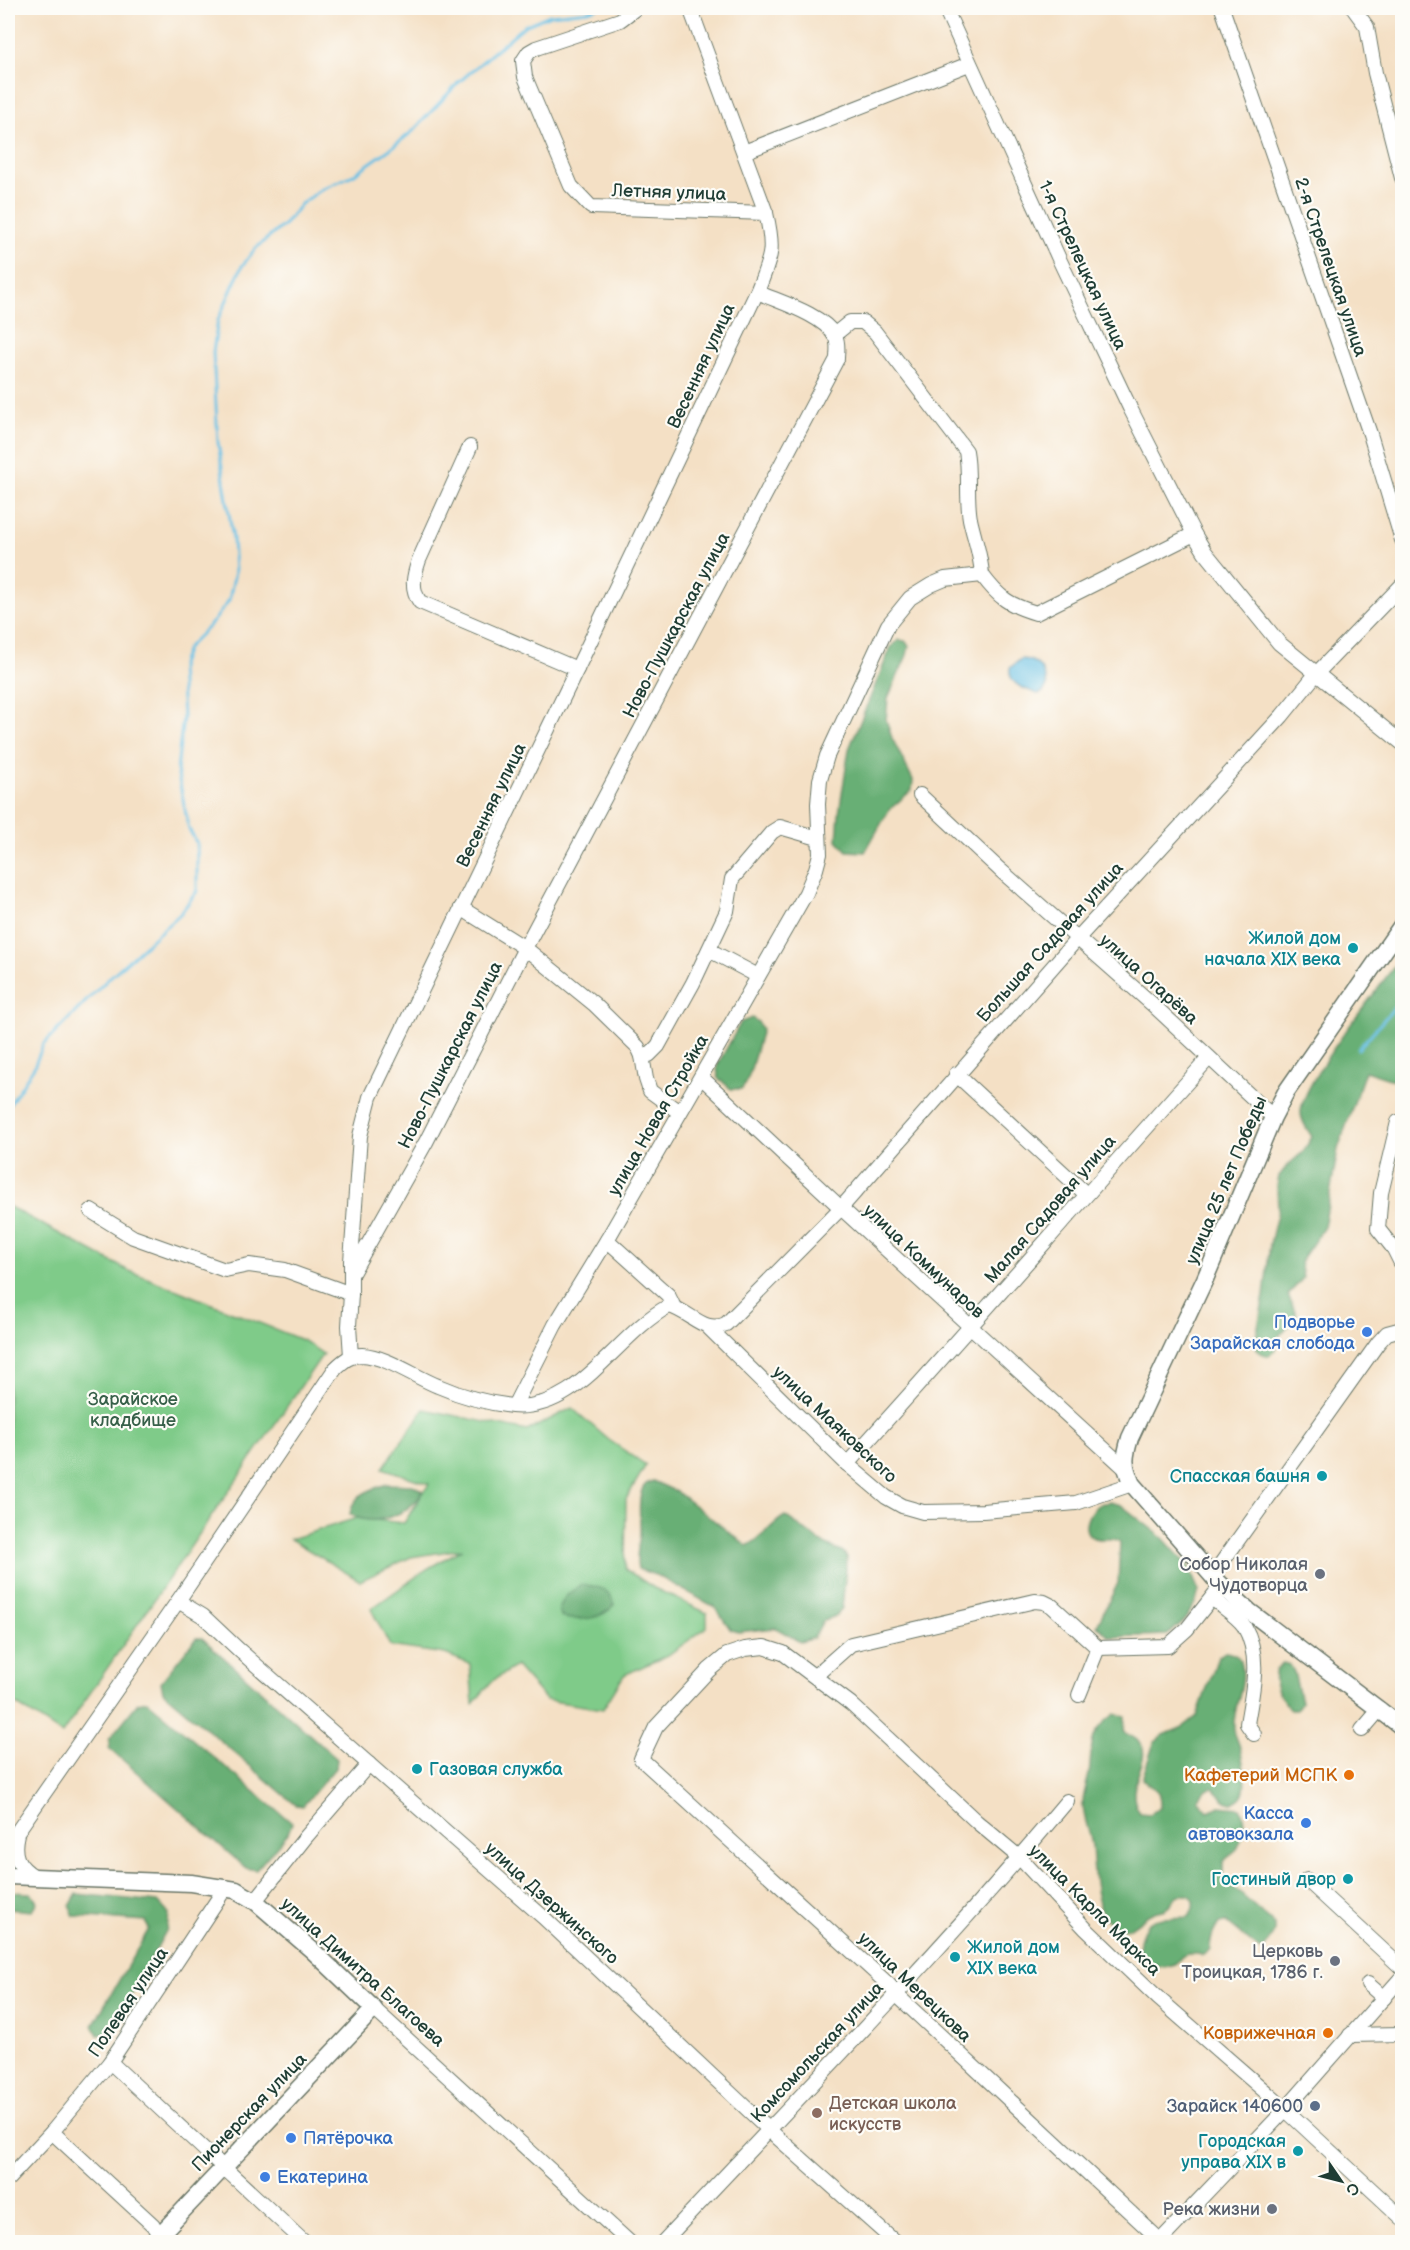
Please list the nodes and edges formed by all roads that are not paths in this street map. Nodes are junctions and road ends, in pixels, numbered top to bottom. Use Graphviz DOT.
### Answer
graph roads {
  1 [pos="636,8"];
  2 [pos="690,8"];
  3 [pos="945,8"];
  4 [pos="1222,8"];
  5 [pos="1353,8"];
  6 [pos="1366,8"];
  7 [pos="1367,27"];
  8 [pos="969,64"];
  9 [pos="744,152"];
  10 [pos="1402,178"];
  11 [pos="766,213"];
  12 [pos="756,292"];
  13 [pos="834,335"];
  14 [pos="470,447"];
  15 [pos="1194,534"];
  16 [pos="1402,540"];
  17 [pos="982,575"];
  18 [pos="1402,585"];
  19 [pos="577,669"];
  20 [pos="1316,674"];
  21 [pos="1402,743"];
  22 [pos="921,795"];
  23 [pos="818,838"];
  24 [pos="461,908"];
  25 [pos="1402,925"];
  26 [pos="1077,939"];
  27 [pos="525,948"];
  28 [pos="709,950"];
  29 [pos="758,976"];
  30 [pos="642,1056"];
  31 [pos="1209,1058"];
  32 [pos="956,1074"];
  33 [pos="701,1077"];
  34 [pos="679,1112"];
  35 [pos="1273,1117"];
  36 [pos="1398,1122"];
  37 [pos="1086,1194"];
  38 [pos="841,1208"];
  39 [pos="91,1210"];
  40 [pos="607,1240"];
  41 [pos="1402,1265"];
  42 [pos="351,1275"];
  43 [pos="351,1294"];
  44 [pos="669,1306"];
  45 [pos="708,1328"];
  46 [pos="971,1328"];
  47 [pos="1402,1329"];
  48 [pos="351,1356"];
  49 [pos="514,1406"];
  50 [pos="847,1464"];
  51 [pos="1129,1477"];
  52 [pos="1216,1587"];
  53 [pos="178,1600"];
  54 [pos="1098,1648"];
  55 [pos="815,1676"];
  56 [pos="1079,1695"];
  57 [pos="1380,1709"];
  58 [pos="1402,1727"];
  59 [pos="1362,1730"];
  60 [pos="1254,1734"];
  61 [pos="641,1759"];
  62 [pos="369,1764"];
  63 [pos="1067,1801"];
  64 [pos="17,1832"];
  65 [pos="8,1845"];
  66 [pos="1020,1858"];
  67 [pos="8,1876"];
  68 [pos="35,1877"];
  69 [pos="1307,1880"];
  70 [pos="226,1887"];
  71 [pos="255,1901"];
  72 [pos="1402,1968"];
  73 [pos="1402,1977"];
  74 [pos="1368,1984"];
  75 [pos="897,1994"];
  76 [pos="1384,1998"];
  77 [pos="374,2009"];
  78 [pos="1402,2034"];
  79 [pos="1350,2035"];
  80 [pos="110,2062"];
  81 [pos="1285,2110"];
  82 [pos="770,2129"];
  83 [pos="52,2132"];
  84 [pos="223,2167"];
  85 [pos="8,2179"];
  86 [pos="1402,2218"];
  87 [pos="160,2240"];
  88 [pos="304,2242"];
  89 [pos="629,2242"];
  90 [pos="663,2242"];
  91 [pos="894,2242"];
  92 [pos="1161,2242"];
  1 -- 11 [label="street, Летняя улица"];
  2 -- 9 [label="street"];
  3 -- 8 [label="street, 1-я Стрелецкая улица"];
  4 -- 16 [label="street, 2-я Стрелецкая улица"];
  5 -- 7 [label="street"];
  6 -- 7 [label="street"];
  7 -- 10 [label="street"];
  8 -- 9 [label="street"];
  8 -- 15 [label="street, 1-я Стрелецкая улица"];
  9 -- 11 [label="street"];
  11 -- 12 [label="street"];
  12 -- 13 [label="street"];
  12 -- 19 [label="street, Весенняя улица"];
  13 -- 17 [label="street"];
  13 -- 27 [label="street, Ново-Пушкарская улица"];
  14 -- 19 [label="street"];
  15 -- 17 [label="street"];
  15 -- 20 [label="street, 1-я Стрелецкая улица"];
  17 -- 23 [label="street, улица Новая Стройка"];
  18 -- 20 [label="street, Большая Садовая улица"];
  19 -- 24 [label="street, Весенняя улица"];
  20 -- 21 [label="street, 1-я Стрелецкая улица"];
  20 -- 26 [label="street, Большая Садовая улица"];
  22 -- 26 [label="street, улица Огарёва"];
  23 -- 28 [label="street"];
  23 -- 29 [label="street, улица Новая Стройка"];
  24 -- 27 [label="street"];
  24 -- 42 [label="street, Весенняя улица"];
  25 -- 35 [label="main road, улица 25 лет Победы"];
  26 -- 31 [label="street, улица Огарёва"];
  26 -- 32 [label="street, Большая Садовая улица"];
  27 -- 30 [label="street"];
  27 -- 42 [label="street, Ново-Пушкарская улица"];
  28 -- 29 [label="street"];
  28 -- 30 [label="street"];
  29 -- 33 [label="street, улица Новая Стройка"];
  30 -- 34 [label="street"];
  31 -- 35 [label="street, улица Огарёва"];
  31 -- 37 [label="street, Малая Садовая улица"];
  32 -- 37 [label="street"];
  32 -- 38 [label="street, Большая Садовая улица"];
  33 -- 34 [label="street, улица Новая Стройка"];
  33 -- 38 [label="street, улица Коммунаров"];
  34 -- 40 [label="street, улица Новая Стройка"];
  35 -- 51 [label="main road, улица 25 лет Победы"];
  36 -- 41 [label="street"];
  37 -- 46 [label="street, Малая Садовая улица"];
  38 -- 45 [label="street, Большая Садовая улица"];
  38 -- 46 [label="street, улица Коммунаров"];
  39 -- 43 [label="street"];
  40 -- 44 [label="street"];
  40 -- 49 [label="street, улица Новая Стройка"];
  42 -- 43 [label="street, Весенняя улица"];
  43 -- 48 [label="street, Весенняя улица"];
  44 -- 45 [label="street, улица Маяковского"];
  44 -- 49 [label="street"];
  45 -- 50 [label="street, улица Маяковского"];
  46 -- 50 [label="street, Малая Садовая улица"];
  46 -- 51 [label="street, улица Коммунаров"];
  47 -- 52 [label="street"];
  48 -- 49 [label="street"];
  48 -- 53 [label="street"];
  50 -- 51 [label="street, улица Маяковского"];
  51 -- 52 [label="main road"];
  52 -- 54 [label="street"];
  52 -- 57 [label="main road"];
  52 -- 60 [label="street"];
  53 -- 62 [label="street, улица Дзержинского"];
  53 -- 64 [label="street"];
  54 -- 55 [label="street"];
  54 -- 56 [label="street"];
  55 -- 61 [label="street, улица Карла Маркса"];
  55 -- 66 [label="street, улица Карла Маркса"];
  57 -- 58 [label="main road"];
  57 -- 59 [label="street"];
  61 -- 75 [label="street, улица Мерецкова"];
  62 -- 71 [label="street"];
  62 -- 82 [label="street, улица Дзержинского"];
  63 -- 66 [label="street, Комсомольская улица"];
  64 -- 65 [label="street"];
  64 -- 68 [label="street"];
  66 -- 75 [label="street, Комсомольская улица"];
  66 -- 81 [label="street, улица Карла Маркса"];
  67 -- 68 [label="main road, улица Димитра Благоева"];
  68 -- 70 [label="main road, улица Димитра Благоева"];
  69 -- 72 [label="street"];
  70 -- 71 [label="main road, улица Димитра Благоева"];
  70 -- 80 [label="street, Полевая улица"];
  71 -- 77 [label="main road, улица Димитра Благоева"];
  73 -- 76 [label="street"];
  74 -- 76 [label="street"];
  75 -- 82 [label="street, Комсомольская улица"];
  75 -- 92 [label="street, улица Мерецкова"];
  76 -- 79 [label="street"];
  77 -- 84 [label="main road, Пионерская улица"];
  77 -- 89 [label="street, улица Димитра Благоева"];
  78 -- 79 [label="street"];
  79 -- 81 [label="street"];
  80 -- 83 [label="street, Полевая улица"];
  80 -- 84 [label="street"];
  81 -- 86 [label="street, улица Карла Маркса"];
  81 -- 92 [label="street"];
  82 -- 90 [label="street, Комсомольская улица"];
  82 -- 91 [label="street, улица Дзержинского"];
  83 -- 85 [label="street, Полевая улица"];
  83 -- 87 [label="street"];
  84 -- 87 [label="main road, Пионерская улица"];
  84 -- 88 [label="street"];
}
